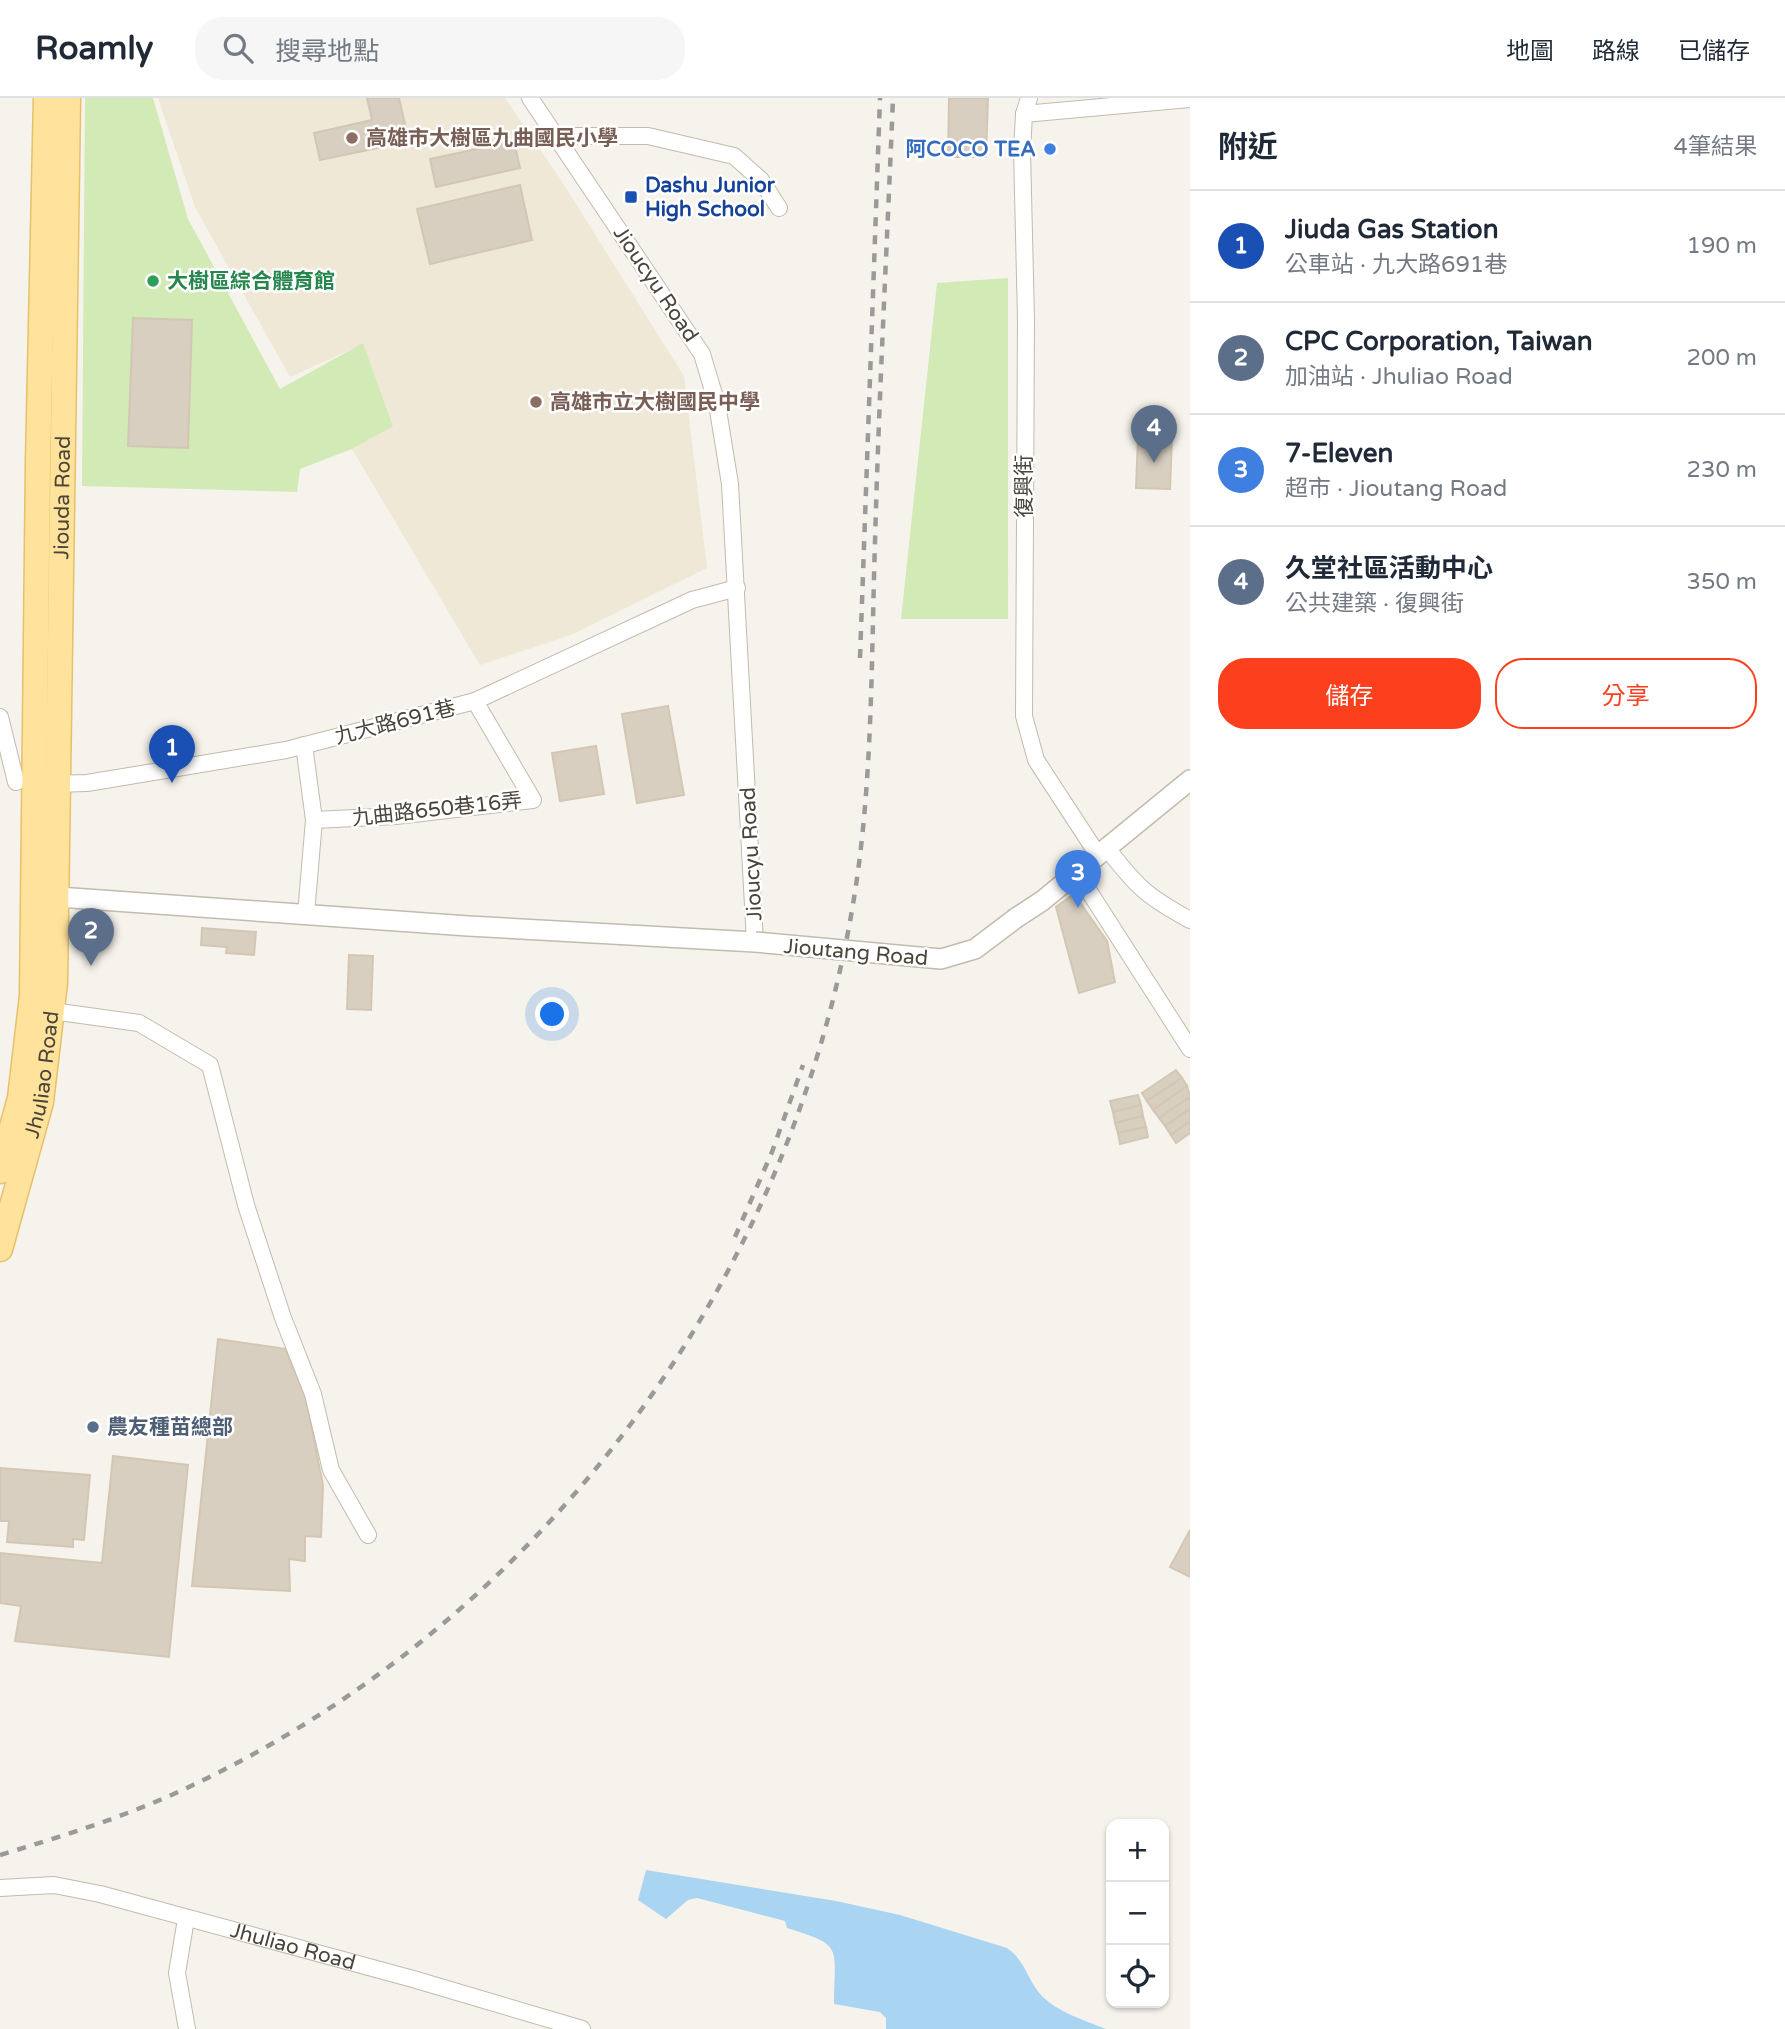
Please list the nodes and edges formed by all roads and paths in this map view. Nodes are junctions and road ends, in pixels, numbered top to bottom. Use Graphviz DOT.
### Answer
graph roads {
  1 [pos="46,98"];
  2 [pos="68,98"];
  3 [pos="530,98"];
  4 [pos="1189,99"];
  5 [pos="1026,106"];
  6 [pos="556,136"];
  7 [pos="779,208"];
  8 [pos="737,587"];
  9 [pos="475,701"];
  10 [pos="0,717"];
  11 [pos="304,745"];
  12 [pos="1190,780"];
  13 [pos="35,782"];
  14 [pos="314,820"];
  15 [pos="1102,851"];
  16 [pos="1076,871"];
  17 [pos="45,896"];
  18 [pos="306,914"];
  19 [pos="1190,920"];
  20 [pos="755,942"];
  21 [pos="52,1011"];
  22 [pos="1190,1049"];
  23 [pos="25,1122"];
  24 [pos="0,1171"];
  25 [pos="0,1248"];
  26 [pos="368,1535"];
  27 [pos="0,1888"];
  28 [pos="186,1919"];
  29 [pos="187,2029"];
  30 [pos="582,2029"];
  1 -- 13 [label="main road, Jiouda Road"];
  2 -- 13 [label="main road, Jiouda Road"];
  3 -- 6 [label="street, Jioucyu Road"];
  4 -- 5 [label="street"];
  5 -- 15 [label="street, 復興街"];
  6 -- 7 [label="street"];
  6 -- 8 [label="street, Jioucyu Road"];
  8 -- 9 [label="street, 九大路691巷"];
  8 -- 20 [label="street, Jioucyu Road"];
  9 -- 11 [label="street, 九大路691巷"];
  9 -- 14 [label="street, 九曲路650巷16弄"];
  10 -- 13 [label="street"];
  11 -- 13 [label="street, 九大路691巷"];
  11 -- 14 [label="street"];
  12 -- 15 [label="street, Jioutang Road"];
  13 -- 17 [label="main road, Jiouda Road"];
  14 -- 18 [label="street"];
  15 -- 16 [label="street, Jioutang Road"];
  15 -- 19 [label="street, 復興街"];
  16 -- 20 [label="street, Jioutang Road, bridge"];
  16 -- 22 [label="street"];
  17 -- 18 [label="street, Jioucyu Road"];
  17 -- 21 [label="main road, Jhuliao Road"];
  17 -- 23 [label="main road, Jhuliao Road"];
  18 -- 20 [label="street, Jioucyu Road"];
  21 -- 23 [label="main road, Jhuliao Road"];
  21 -- 26 [label="street"];
  23 -- 24 [label="main road, Jhuliao Road"];
  23 -- 25 [label="main road, Jhuliao Road"];
  27 -- 28 [label="street, Jhuliao Road"];
  28 -- 29 [label="street"];
  28 -- 30 [label="street, Jhuliao Road"];
}
